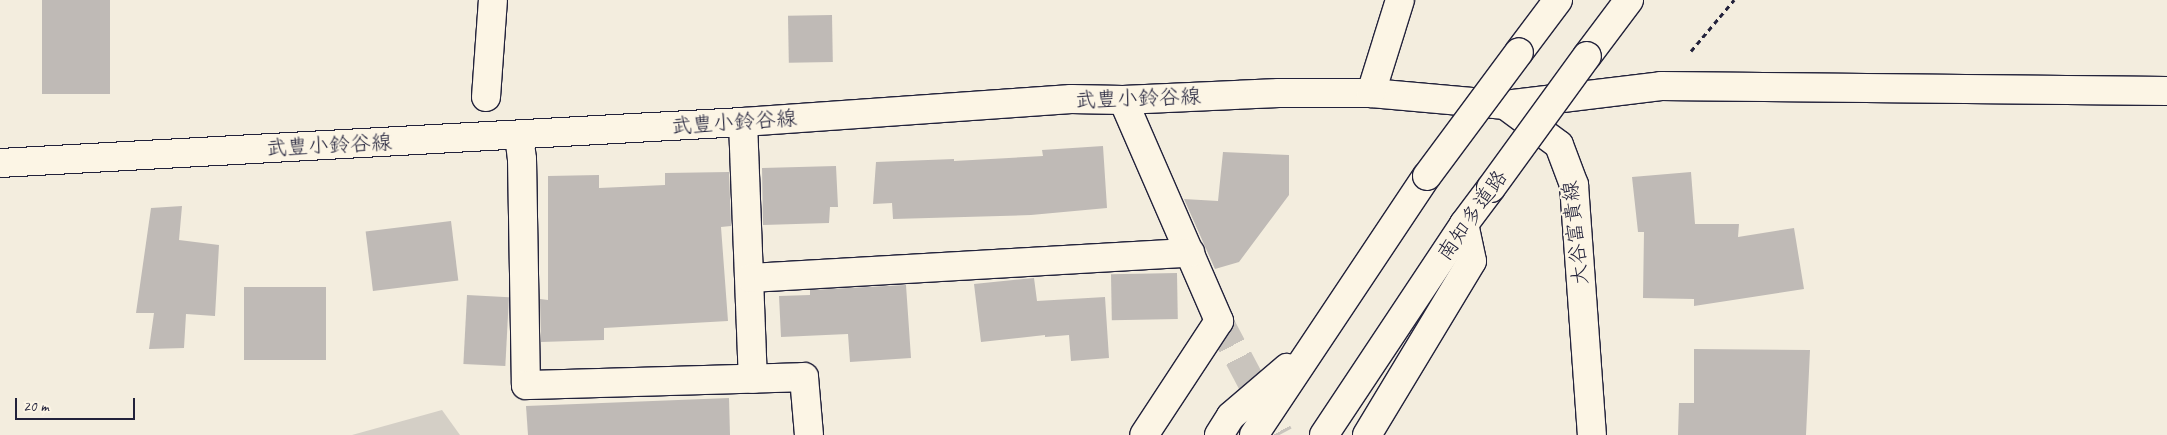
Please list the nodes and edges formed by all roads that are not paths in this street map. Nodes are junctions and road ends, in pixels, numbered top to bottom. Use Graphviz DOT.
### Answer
graph roads {
  1 [pos="493,0"];
  2 [pos="1400,0"];
  3 [pos="1558,0"];
  4 [pos="1629,0"];
  5 [pos="2167,91"];
  6 [pos="1370,93"];
  7 [pos="486,97"];
  8 [pos="1123,100"];
  9 [pos="1506,105"];
  10 [pos="743,122"];
  11 [pos="519,135"];
  12 [pos="0,163"];
  13 [pos="1464,224"];
  14 [pos="1190,252"];
  15 [pos="751,278"];
  16 [pos="1312,345"];
  17 [pos="754,379"];
  18 [pos="809,435"];
  19 [pos="1144,435"];
  20 [pos="1219,435"];
  21 [pos="1254,435"];
  22 [pos="1324,435"];
  23 [pos="1367,435"];
  24 [pos="1592,435"];
  1 -- 7 [label="main road"];
  2 -- 6 [label="main road"];
  3 -- 16 [label="main road, bridge"];
  4 -- 13 [label="main road, 南知多道路, bridge"];
  5 -- 9 [label="main road"];
  6 -- 8 [label="main road, 武豊小鈴谷線"];
  6 -- 9 [label="main road"];
  8 -- 10 [label="main road, 武豊小鈴谷線"];
  8 -- 14 [label="main road"];
  9 -- 24 [label="main road, 大谷富貴線"];
  10 -- 11 [label="main road, 武豊小鈴谷線"];
  10 -- 15 [label="main road"];
  11 -- 12 [label="main road, 武豊小鈴谷線"];
  11 -- 17 [label="main road"];
  13 -- 22 [label="main road, 南知多道路"];
  13 -- 23 [label="main road"];
  14 -- 15 [label="main road"];
  14 -- 19 [label="main road"];
  15 -- 17 [label="main road"];
  16 -- 20 [label="main road"];
  16 -- 21 [label="main road"];
  17 -- 18 [label="main road"];
}
